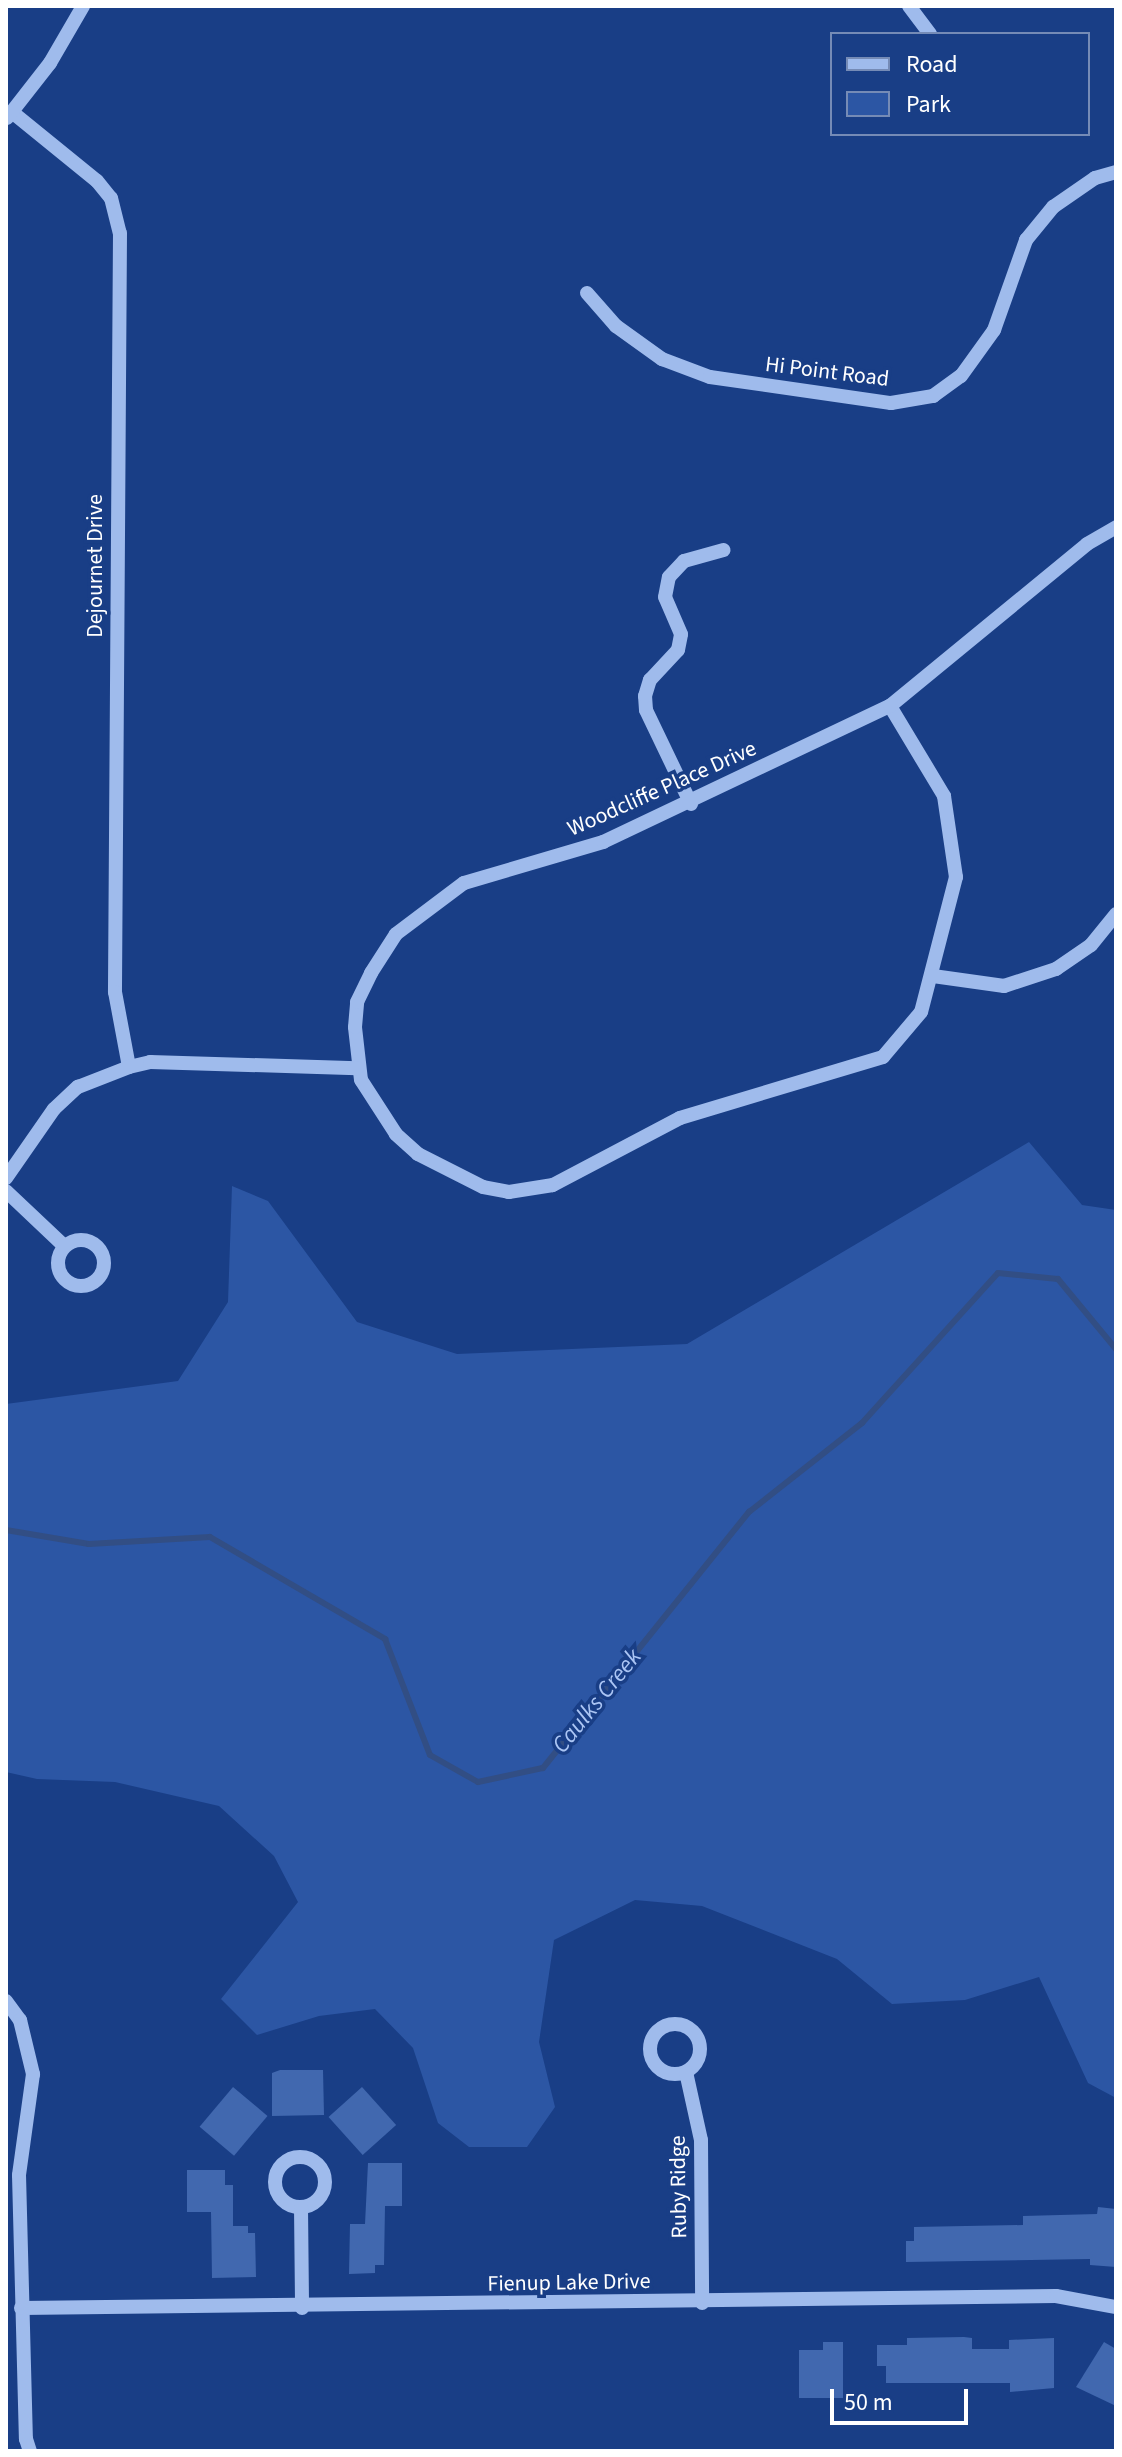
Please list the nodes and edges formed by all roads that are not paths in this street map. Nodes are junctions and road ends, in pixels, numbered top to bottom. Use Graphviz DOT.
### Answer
graph roads {
  1 [pos="83,6"];
  2 [pos="909,6"];
  3 [pos="928,32"];
  4 [pos="9,115"];
  5 [pos="1116,172"];
  6 [pos="587,293"];
  7 [pos="1116,527"];
  8 [pos="724,550"];
  9 [pos="890,706"];
  10 [pos="691,804"];
  11 [pos="1116,914"];
  12 [pos="933,976"];
  13 [pos="129,1067"];
  14 [pos="357,1068"];
  15 [pos="6,1178"];
  16 [pos="6,1191"];
  17 [pos="62,1244"];
  18 [pos="6,2001"];
  19 [pos="686,2072"];
  20 [pos="301,2207"];
  21 [pos="702,2303"];
  22 [pos="1116,2307"];
  23 [pos="21,2308"];
  24 [pos="302,2308"];
  25 [pos="30,2451"];
  1 -- 4 [label="street"];
  2 -- 3 [label="street"];
  4 -- 13 [label="street, Dejournet Drive"];
  5 -- 6 [label="street, Hi Point Road"];
  7 -- 9 [label="street, Woodcliffe Place Drive"];
  8 -- 10 [label="street"];
  9 -- 10 [label="street, Woodcliffe Place Drive"];
  9 -- 12 [label="street"];
  10 -- 14 [label="street, Woodcliffe Place Drive"];
  11 -- 12 [label="street"];
  12 -- 14 [label="street"];
  13 -- 14 [label="street"];
  13 -- 15 [label="street"];
  16 -- 17 [label="street"];
  18 -- 23 [label="street"];
  19 -- 21 [label="street, Ruby Ridge"];
  20 -- 24 [label="street"];
  21 -- 22 [label="street, Fienup Lake Drive"];
  21 -- 24 [label="street, Fienup Lake Drive"];
  23 -- 24 [label="street, Fienup Lake Drive"];
  23 -- 25 [label="street"];
}
